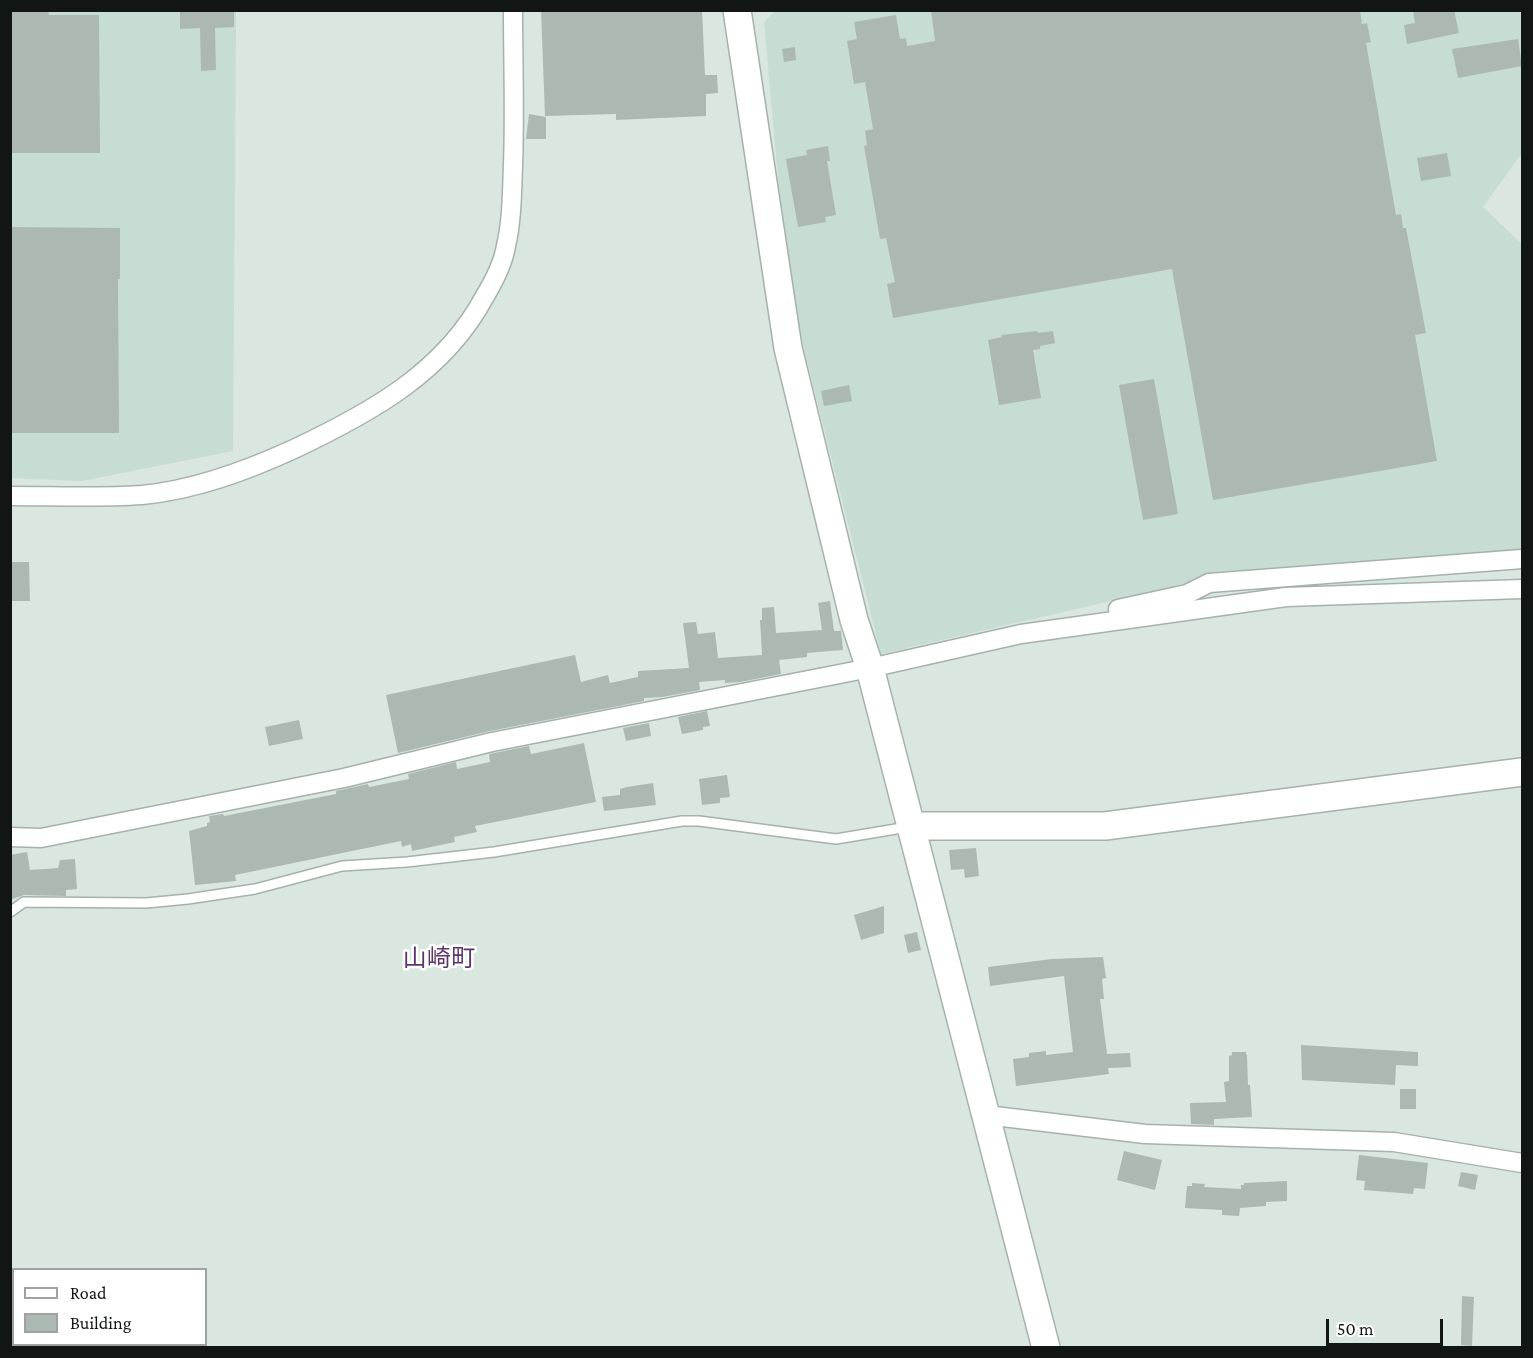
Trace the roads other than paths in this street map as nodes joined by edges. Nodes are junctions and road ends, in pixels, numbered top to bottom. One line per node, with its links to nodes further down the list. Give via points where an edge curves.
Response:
1 (513, 10): 3 (street, via 512,214 506,248 490,289 456,342 418,377 350,423 267,461 209,482 143,495)
2 (737, 10): 7 (street, via 788,348 854,620)
3 (10, 496)
4 (1522, 559): 6 (street, via 1209,584 1187,594 1077,618)
5 (1522, 589): 6 (street, via 1286,597)
6 (1043, 630): 7 (street)
7 (870, 668): 9 (street); 10 (street, via 492,742 344,778 41,838)
8 (1522, 772): 9 (street, via 1105,826)
9 (910, 826): 11 (lane, via 836,839 682,821 494,852 342,866 255,889 188,899 146,903 24,902); 12 (street)
10 (10, 837)
11 (10, 912)
12 (986, 1115): 13 (street, via 1145,1134 1394,1142); 14 (street)
13 (1522, 1163)
14 (1046, 1347)

